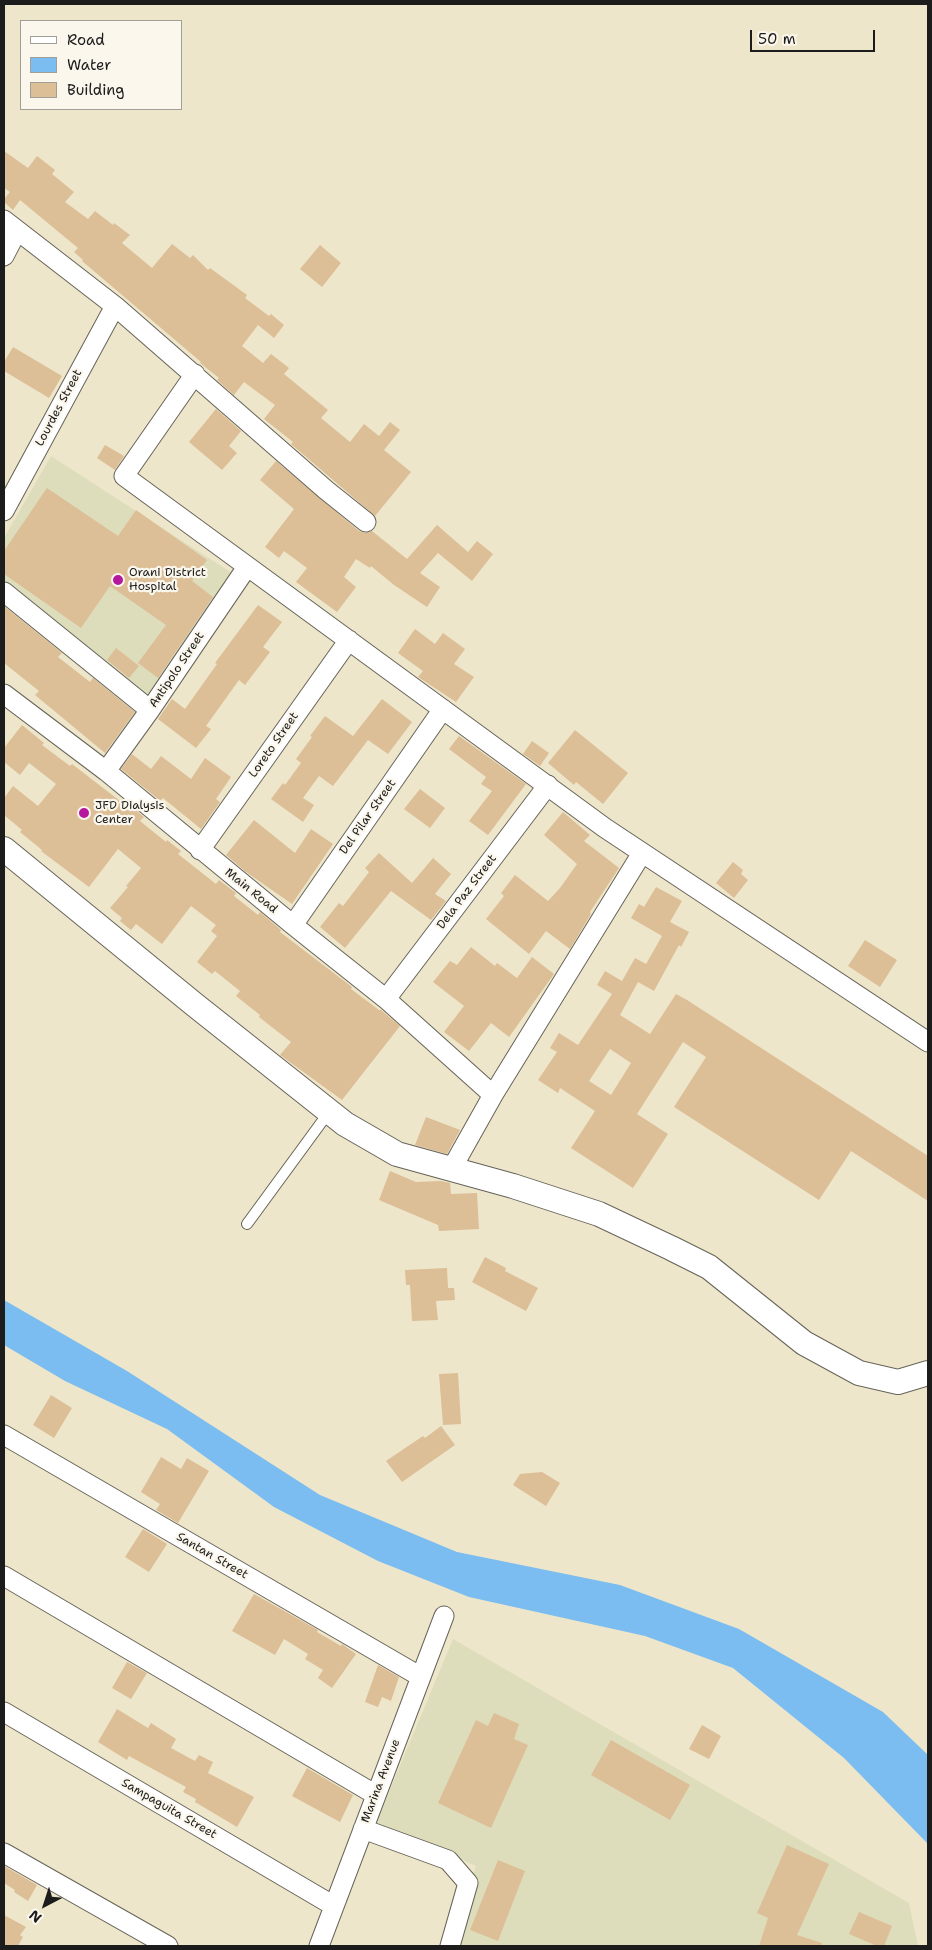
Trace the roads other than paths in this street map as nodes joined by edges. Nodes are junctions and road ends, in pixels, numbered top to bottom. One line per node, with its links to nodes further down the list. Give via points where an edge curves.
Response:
1 (11, 225): 2 (street); 3 (street)
2 (4, 256)
3 (115, 306): 4 (street); 5 (street, Lourdes Street)
4 (194, 374): 6 (street); 7 (street, via 124,476)
5 (4, 511)
6 (366, 522)
7 (247, 567): 9 (street); 12 (street, Antipolo Street)
8 (4, 592): 12 (street)
9 (349, 640): 11 (street); 16 (street, Loreto Street)
10 (4, 694): 13 (street, Main Road)
11 (443, 709): 14 (street); 18 (street, Del Pilar Street)
12 (150, 710): 13 (street, Antipolo Street)
13 (106, 772): 16 (street, Main Road)
14 (548, 784): 17 (street); 19 (street, Dela Paz Street)
15 (4, 849): 22 (street)
16 (200, 850): 18 (street, Main Road)
17 (642, 853): 20 (street); 21 (street)
18 (293, 926): 19 (street, Main Road)
19 (386, 999): 21 (street, Main Road)
20 (928, 1042)
21 (493, 1096): 23 (street)
22 (329, 1111): 23 (street, via 397,1154); 24 (lane)
23 (452, 1168): 25 (street, via 599,1214 709,1267 804,1343 859,1373 898,1382)
24 (247, 1224)
25 (928, 1373)
26 (4, 1434): 29 (street, Santan Street)
27 (4, 1576): 31 (street)
28 (444, 1616): 29 (street, Marina Avenue)
29 (421, 1677): 31 (street, Marina Avenue)
30 (4, 1712): 34 (street, Sampaguita Street)
31 (376, 1795): 32 (street, Marina Avenue)
32 (363, 1829): 34 (street, Marina Avenue); 37 (street, via 448,1860 468,1883)
33 (4, 1853): 35 (street)
34 (334, 1906): 36 (street, Marina Avenue)
35 (168, 1946)
36 (319, 1946)
37 (450, 1946)

